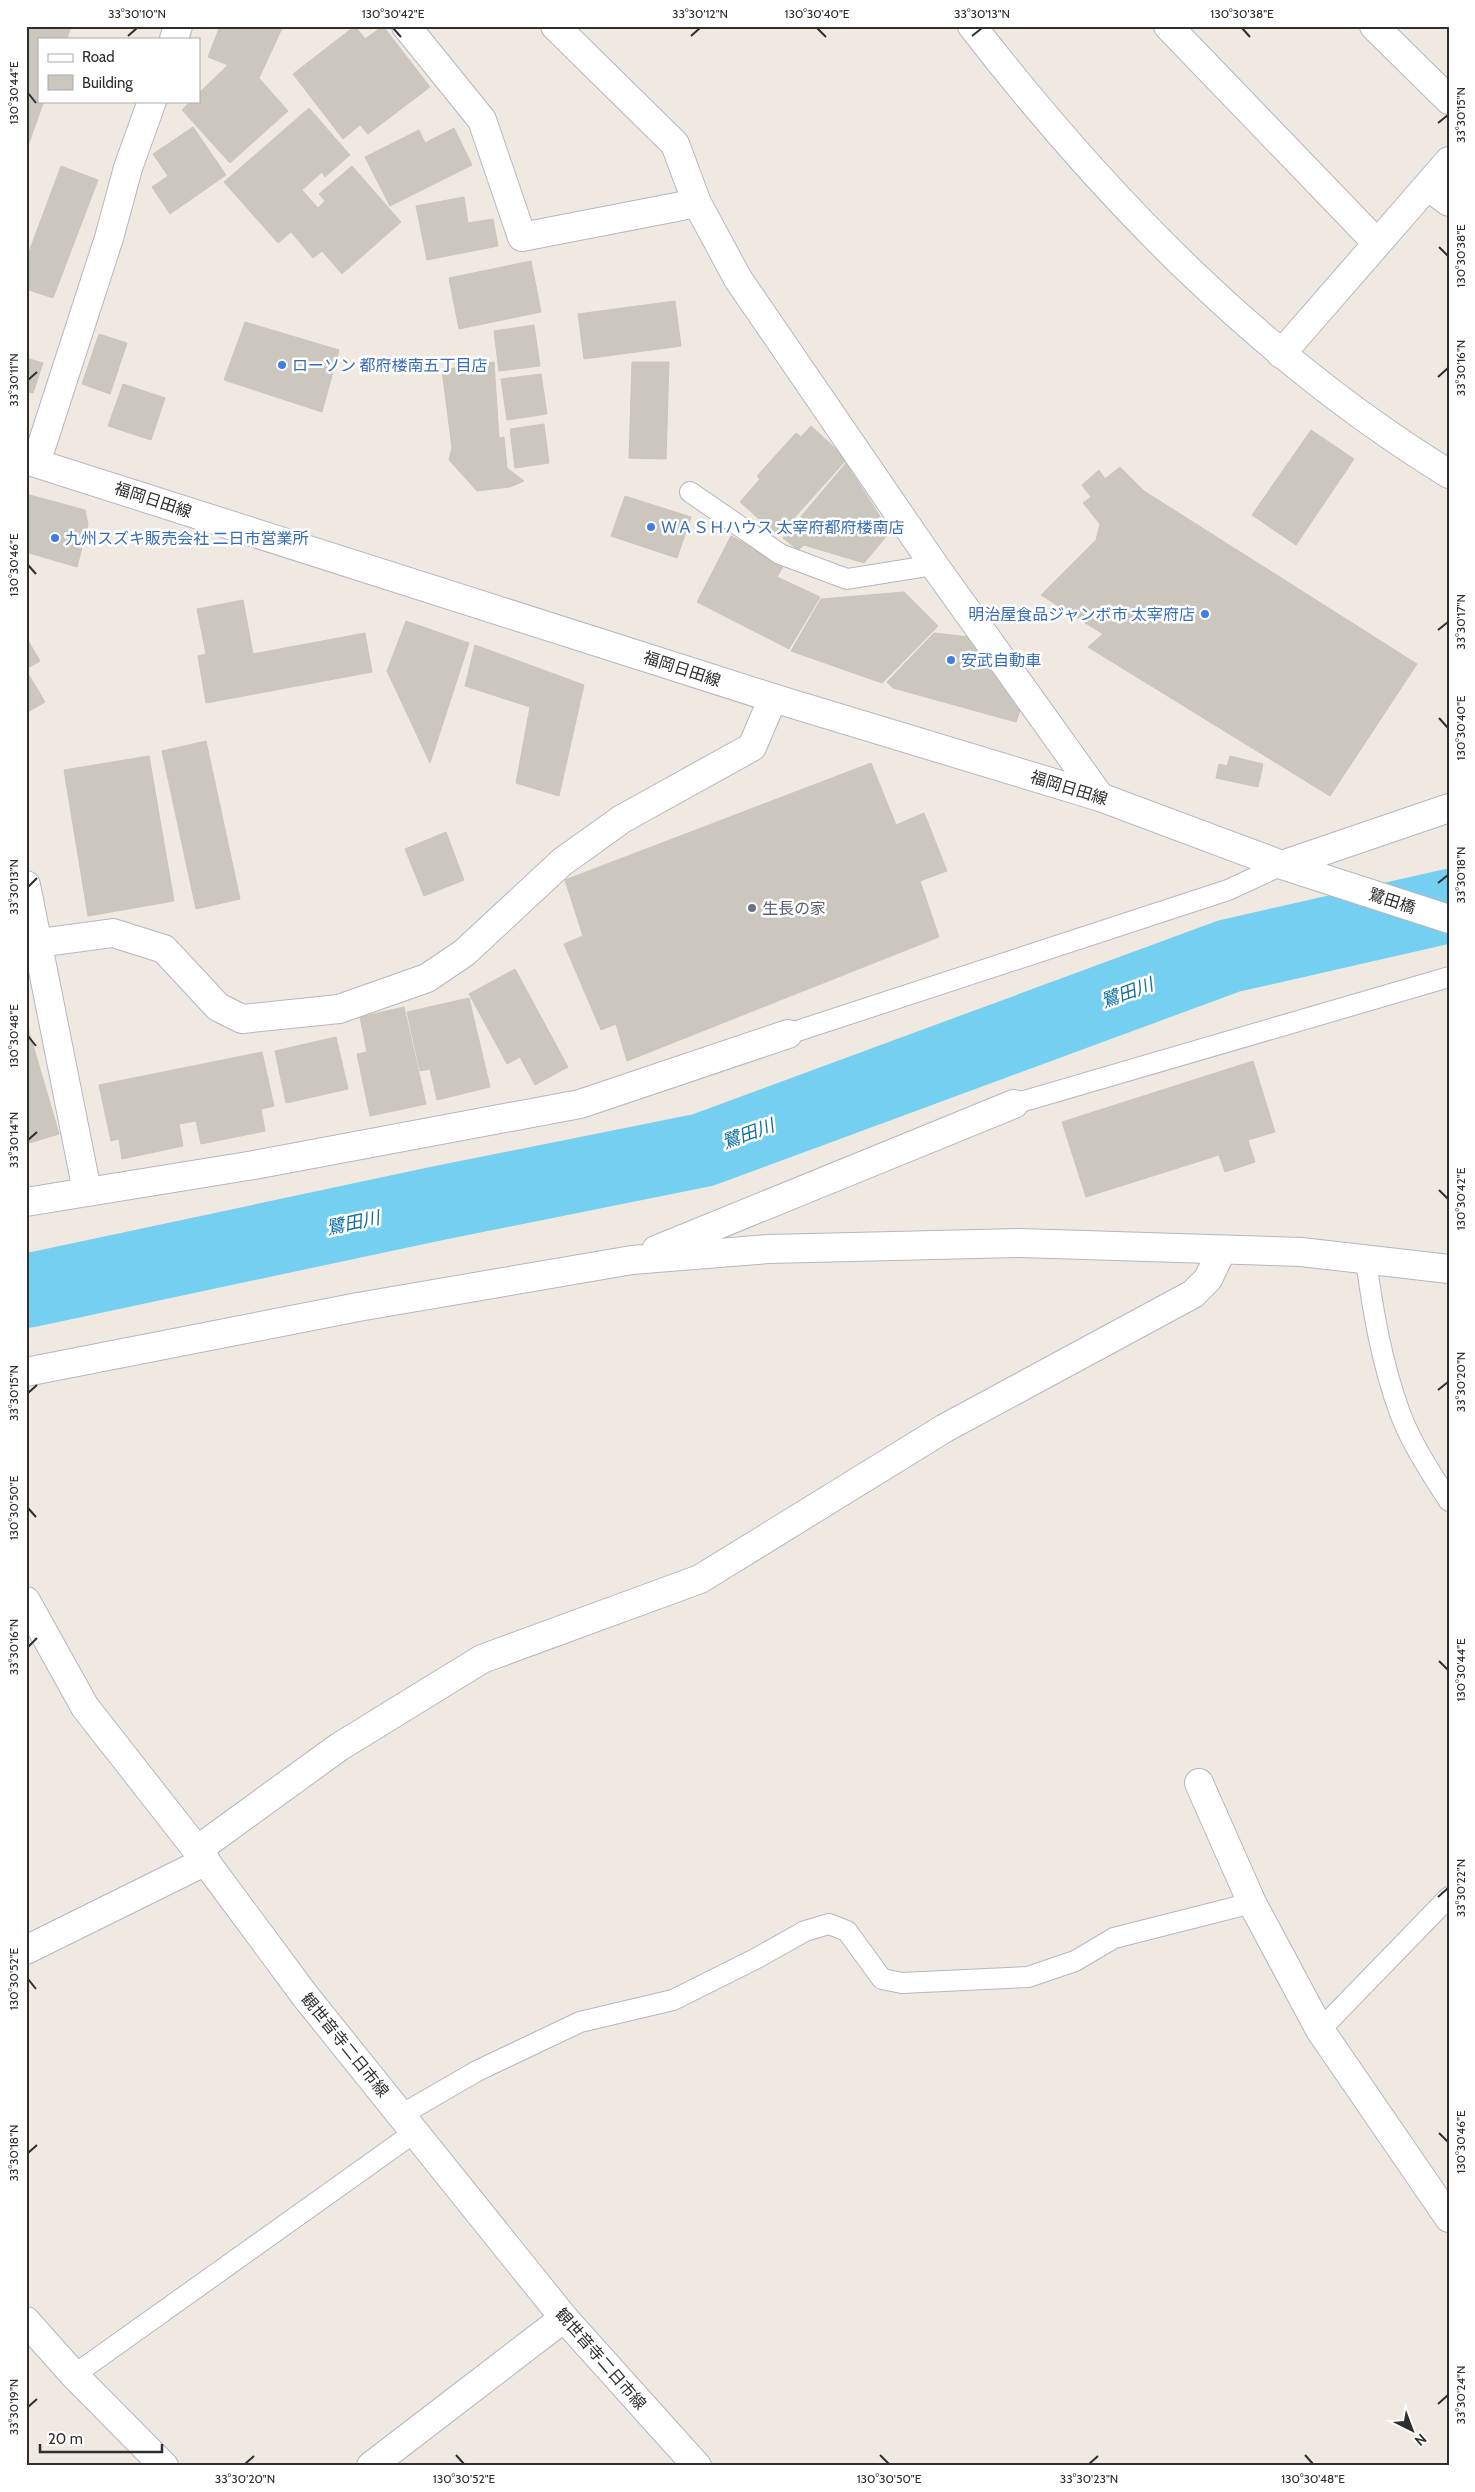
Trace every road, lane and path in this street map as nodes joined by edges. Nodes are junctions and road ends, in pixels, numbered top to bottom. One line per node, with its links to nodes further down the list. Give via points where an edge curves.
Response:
1 (178, 26): 7 (street)
2 (406, 26): 12 (street, via 482,120 522,237)
3 (554, 26): 12 (street, via 675,144)
4 (972, 26): 14 (street, via 1012,78 1117,198 1206,287)
5 (1168, 26): 13 (street)
6 (1374, 26): 8 (street)
7 (174, 38)
8 (1449, 100)
9 (152, 102): 15 (street, via 128,168 109,238)
10 (1449, 161): 11 (street)
11 (1438, 194): 13 (street)
12 (697, 203): 18 (street, via 738,279)
13 (1377, 243): 14 (street)
14 (1281, 354): 16 (street, via 1410,450)
15 (31, 462): 19 (street, 福岡日田線)
16 (1449, 474)
17 (690, 492): 18 (lane, via 780,554 848,579)
18 (934, 565): 20 (street)
19 (773, 698): 20 (street, 福岡日田線); 26 (street, via 752,747 622,819 562,862 464,953 427,978 339,1009 242,1019 218,1007 164,949 113,933)
20 (1100, 797): 22 (street, 福岡日田線)
21 (1449, 808): 22 (street)
22 (1282, 865): 23 (street, 福岡日田線); 28 (lane, via 1228,890)
23 (1335, 882): 25 (street, 鷺田橋)
24 (26, 885): 26 (street)
25 (1449, 919)
26 (39, 943): 30 (street)
27 (1449, 977): 29 (lane)
28 (788, 1034): 30 (street, via 580,1104 254,1165)
29 (1014, 1104): 33 (street)
30 (88, 1191): 31 (street)
31 (26, 1202)
32 (1222, 1250): 33 (street, via 1021,1243 769,1249); 34 (street, via 1301,1252); 40 (street, via 1208,1280 1193,1294 945,1428 700,1579 482,1659 339,1748)
33 (632, 1260): 36 (street, via 358,1307)
34 (1366, 1260): 35 (street); 37 (lane, via 1375,1326 1400,1414)
35 (1449, 1269)
36 (26, 1372)
37 (1449, 1501)
38 (26, 1601): 40 (street, 観世音寺二日市線, via 85,1707)
39 (1199, 1783): 42 (street)
40 (201, 1855): 43 (street); 45 (street, 観世音寺二日市線, via 306,1996)
41 (1449, 1897): 44 (lane)
42 (1252, 1902): 44 (street); 45 (lane, via 1114,1938 1075,1961 1028,1977 902,1983 882,1980 847,1931 829,1924 805,1931 673,2000 580,2022 477,2071)
43 (26, 1950)
44 (1320, 2030): 46 (street)
45 (408, 2124): 47 (street, 観世音寺二日市線); 49 (lane)
46 (1449, 2218)
47 (564, 2318): 51 (street); 52 (street, 観世音寺二日市線)
48 (26, 2321): 49 (street)
49 (74, 2375): 50 (street)
50 (164, 2466)
51 (371, 2466)
52 (697, 2466)

